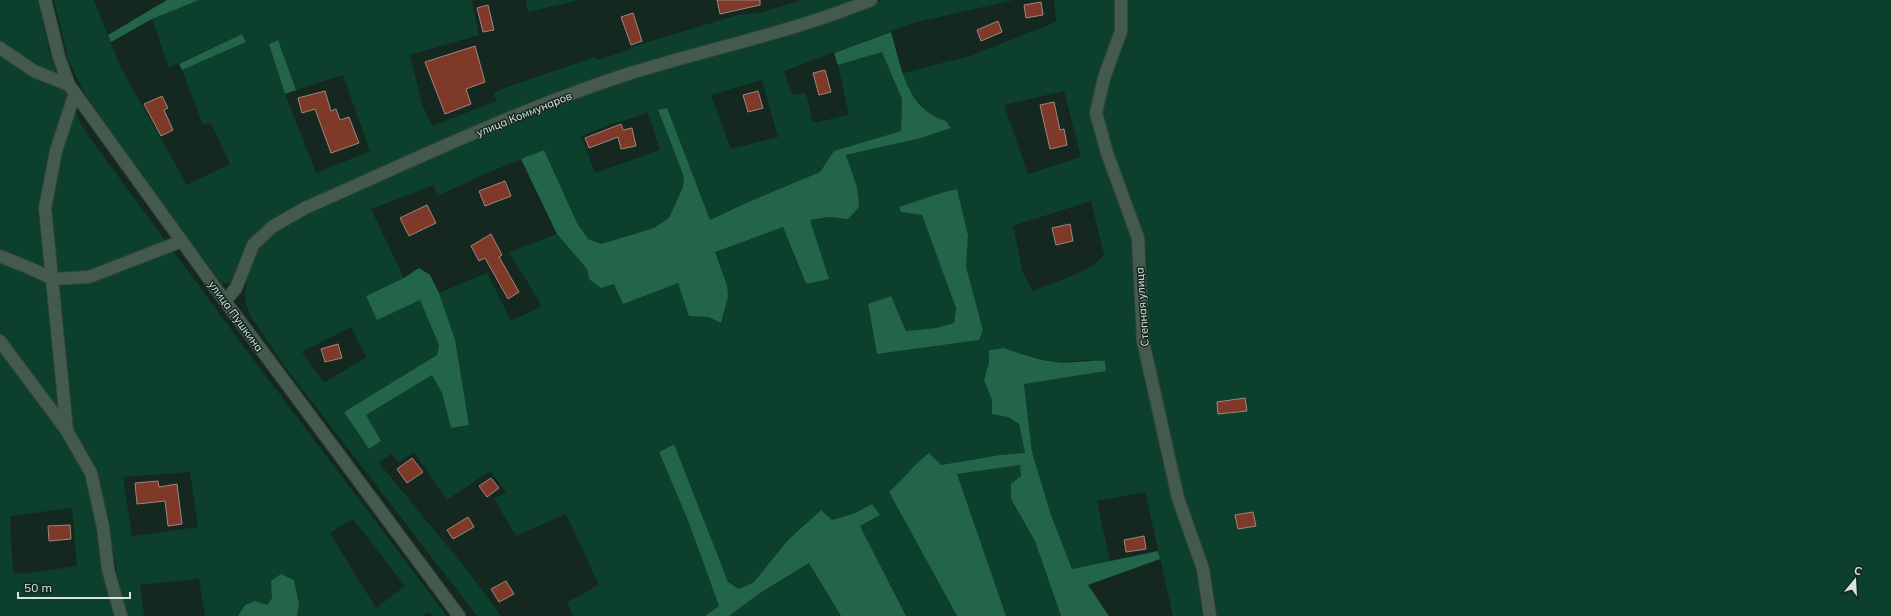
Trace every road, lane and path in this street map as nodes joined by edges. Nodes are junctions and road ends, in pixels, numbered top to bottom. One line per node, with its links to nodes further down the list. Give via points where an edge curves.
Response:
1 (46, 0): 5 (street, улица Пушкина, via 58,57)
2 (871, 0): 9 (street, улица Коммунаров, via 786,30 595,86 531,110 305,208 272,227 253,245 236,288)
3 (1121, 0): 14 (street, Степная улица, via 1121,31 1104,78 1096,113 1107,153 1138,238 1143,341 1178,498 1203,569)
4 (0, 48): 5 (street, via 34,70)
5 (72, 89): 6 (street, улица Пушкина); 8 (street, via 45,208)
6 (182, 241): 8 (street, via 88,277); 9 (street, улица Пушкина)
7 (0, 256): 8 (street)
8 (52, 280): 11 (street)
9 (225, 301): 13 (street, улица Пушкина)
10 (0, 341): 11 (street)
11 (67, 431): 12 (street, via 91,473 103,527 108,569)
12 (121, 616)
13 (459, 616)
14 (1210, 616)

